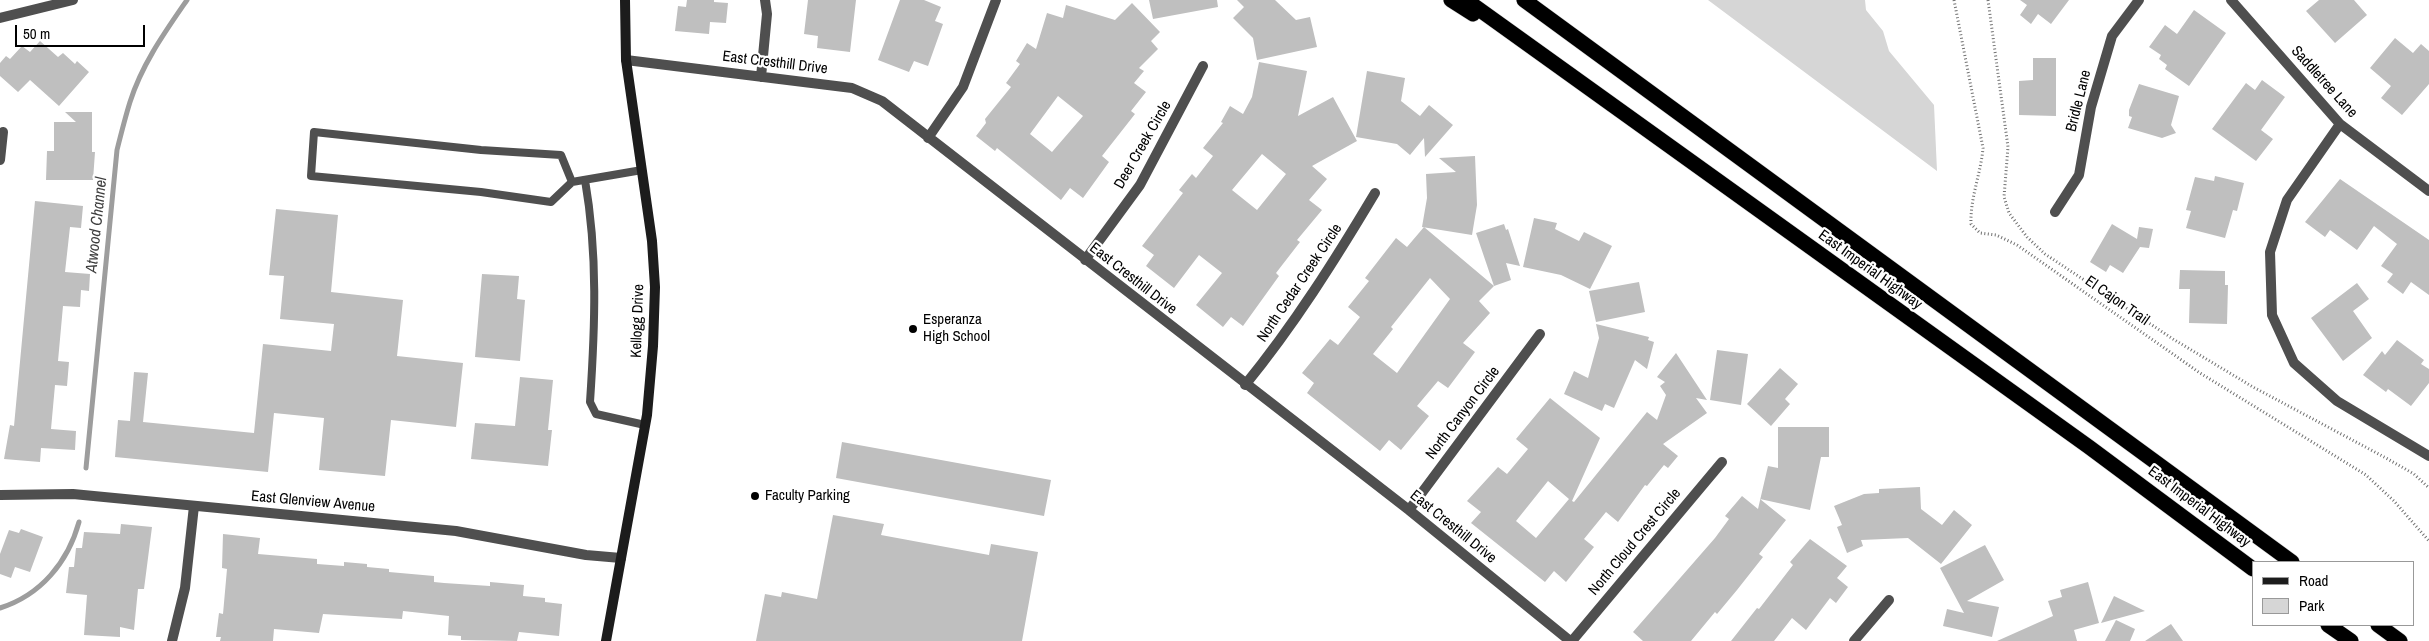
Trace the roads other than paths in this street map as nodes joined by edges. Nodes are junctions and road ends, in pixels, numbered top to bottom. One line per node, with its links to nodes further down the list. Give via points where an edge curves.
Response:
1 (73, 0): 11 (street)
2 (625, 0): 13 (main road, Kellogg Drive)
3 (765, 0): 16 (street, via 767,14)
4 (996, 0): 19 (street, via 963,87)
5 (1451, 0): 15 (highway)
6 (1466, 0): 15 (highway, East Imperial Highway)
7 (1524, 0): 12 (highway, East Imperial Highway)
8 (1534, 0): 12 (highway)
9 (2139, 0): 26 (street, Bridle Lane, via 2112,36 2091,107 2079,175)
10 (2231, 0): 17 (street, Saddletree Lane)
11 (0, 18)
12 (1577, 39): 37 (highway, East Imperial Highway)
13 (626, 60): 16 (street, East Cresthill Drive); 21 (main road, Kellogg Drive)
14 (1203, 66): 27 (street, Deer Creek Circle, via 1140,185)
15 (1564, 72): 38 (highway, East Imperial Highway, via 2081,441)
16 (761, 77): 19 (street, East Cresthill Drive, via 852,88 882,101)
17 (2340, 124): 24 (street, Saddletree Lane); 31 (street, via 2287,200 2270,252 2272,316 2294,363 2337,401)
18 (3, 132): 20 (street)
19 (928, 138): 27 (street, East Cresthill Drive)
20 (0, 160)
21 (642, 170): 22 (lane); 30 (main road, Kellogg Drive, via 655,287 654,346)
22 (585, 180): 23 (lane); 30 (lane, via 596,268 590,402 596,414)
23 (572, 182): 23 (lane, via 560,155 314,132 311,176 551,202)
24 (2429, 191)
25 (1374, 194): 29 (street, North Cedar Creek Circle, via 1338,256 1276,347)
26 (2055, 212)
27 (1085, 260): 29 (street, East Cresthill Drive)
28 (1540, 334): 35 (street, North Canyon Circle)
29 (1245, 385): 35 (street, East Cresthill Drive)
30 (645, 425): 36 (main road, Kellogg Drive)
31 (2429, 456)
32 (1722, 462): 44 (street, North Cloud Crest Circle)
33 (0, 495): 34 (street, East Glenview Avenue, via 73,494)
34 (194, 506): 36 (street, East Glenview Avenue, via 456,531 586,555); 42 (street, via 185,588)
35 (1409, 510): 44 (street, East Cresthill Drive)
36 (621, 558): 43 (main road, Kellogg Drive)
37 (2291, 561)
38 (2252, 568)
39 (1888, 600): 45 (street)
40 (2329, 626): 46 (highway)
41 (2379, 626): 47 (highway)
42 (172, 641)
43 (606, 641)
44 (1571, 641)
45 (1854, 641)
46 (2351, 641)
47 (2400, 641)

